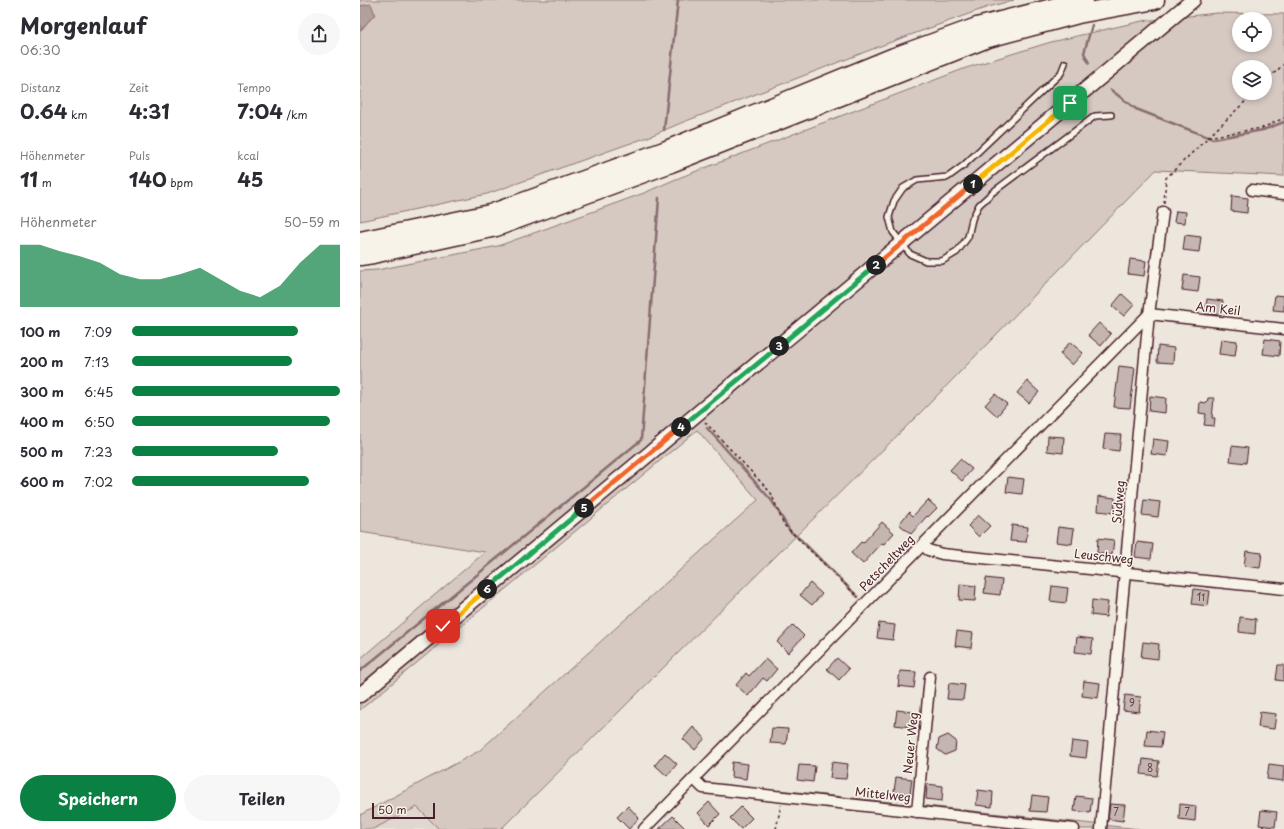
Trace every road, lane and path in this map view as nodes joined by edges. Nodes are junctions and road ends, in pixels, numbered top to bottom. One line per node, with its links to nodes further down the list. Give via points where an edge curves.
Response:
1 (1084, 0): 14 (highway, via 977,27 894,57 664,151 490,214)
2 (1155, 0): 16 (highway, via 1078,14 988,38 671,163 496,227)
3 (1194, 0): 15 (street)
4 (1065, 63): 15 (lane, via 1061,73 963,166 948,177 918,180 903,188 889,216 893,232)
5 (1284, 64): 6 (path)
6 (1272, 75)
7 (1247, 100): 10 (path)
8 (1111, 115): 15 (lane, via 1095,116 993,192 979,205 968,237 957,252 942,260 926,261 910,254)
9 (1284, 118): 10 (path, via 1262,128)
10 (1208, 137): 13 (path, via 1166,178)
11 (1252, 190): 12 (street)
12 (1284, 194)
13 (1163, 212): 17 (street, Südweg)
14 (360, 241)
15 (902, 244): 19 (street)
16 (360, 256)
17 (1149, 314): 18 (street, Am Keil); 20 (street, Petscheltweg); 21 (street, Südweg)
18 (1284, 329)
19 (697, 414): 23 (path, via 771,493 784,525); 25 (street)
20 (923, 545): 21 (street, Leuschweg, via 928,550 942,554); 23 (street, Petscheltweg)
21 (1126, 572): 22 (street, Leuschweg); 32 (street, Südweg)
22 (1284, 589)
23 (866, 604): 26 (street, Petscheltweg)
24 (930, 677): 28 (street, Neuer Weg)
25 (360, 695)
26 (694, 779): 27 (street, Mittelweg, via 703,788); 29 (street, Petscheltweg)
27 (782, 797): 28 (street, Mittelweg); 30 (path)
28 (917, 812): 31 (street, Mittelweg)
29 (644, 829)
30 (776, 829)
31 (1074, 829)
32 (1101, 829)

